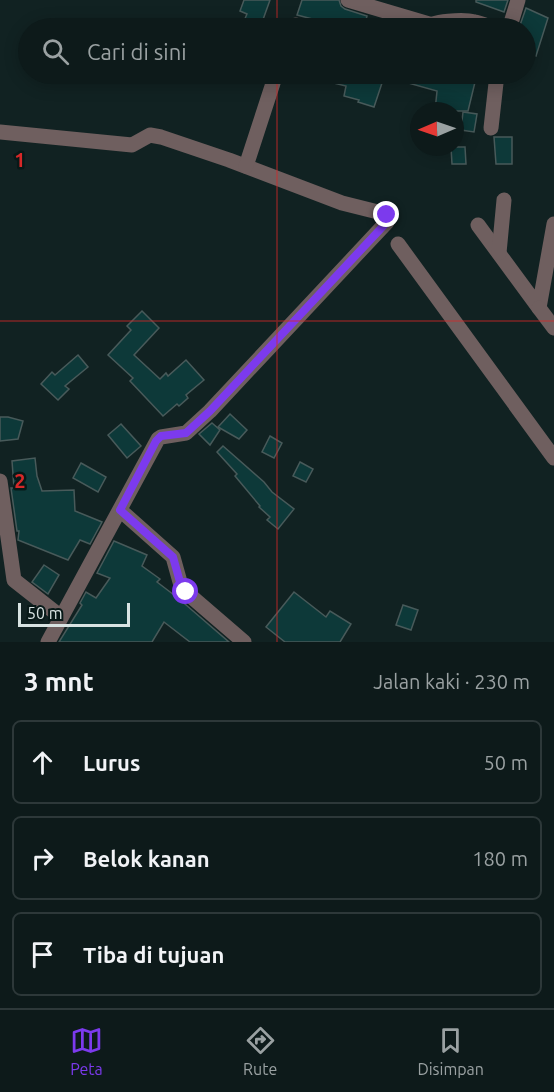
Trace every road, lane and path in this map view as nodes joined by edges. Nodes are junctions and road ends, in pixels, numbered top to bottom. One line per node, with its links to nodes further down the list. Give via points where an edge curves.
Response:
1 (348, 0): 3 (street)
2 (518, 0): 4 (street)
3 (403, 18)
4 (513, 18)
5 (273, 84): 9 (street)
6 (496, 84): 7 (street)
7 (491, 128)
8 (0, 132): 9 (street, via 132,145 150,135)
9 (246, 166): 19 (street, via 342,203 382,213 388,220 210,411 186,433 158,439)
10 (504, 200): 14 (street)
11 (554, 224): 15 (street)
12 (478, 225): 14 (street)
13 (398, 244): 17 (street)
14 (499, 254): 15 (street)
15 (539, 308): 16 (street)
16 (554, 328)
17 (554, 458)
18 (0, 481): 20 (street, via 14,580)
19 (120, 510): 20 (street); 22 (street, via 173,557 186,592)
20 (61, 617): 21 (street)
21 (48, 642)
22 (244, 642)

